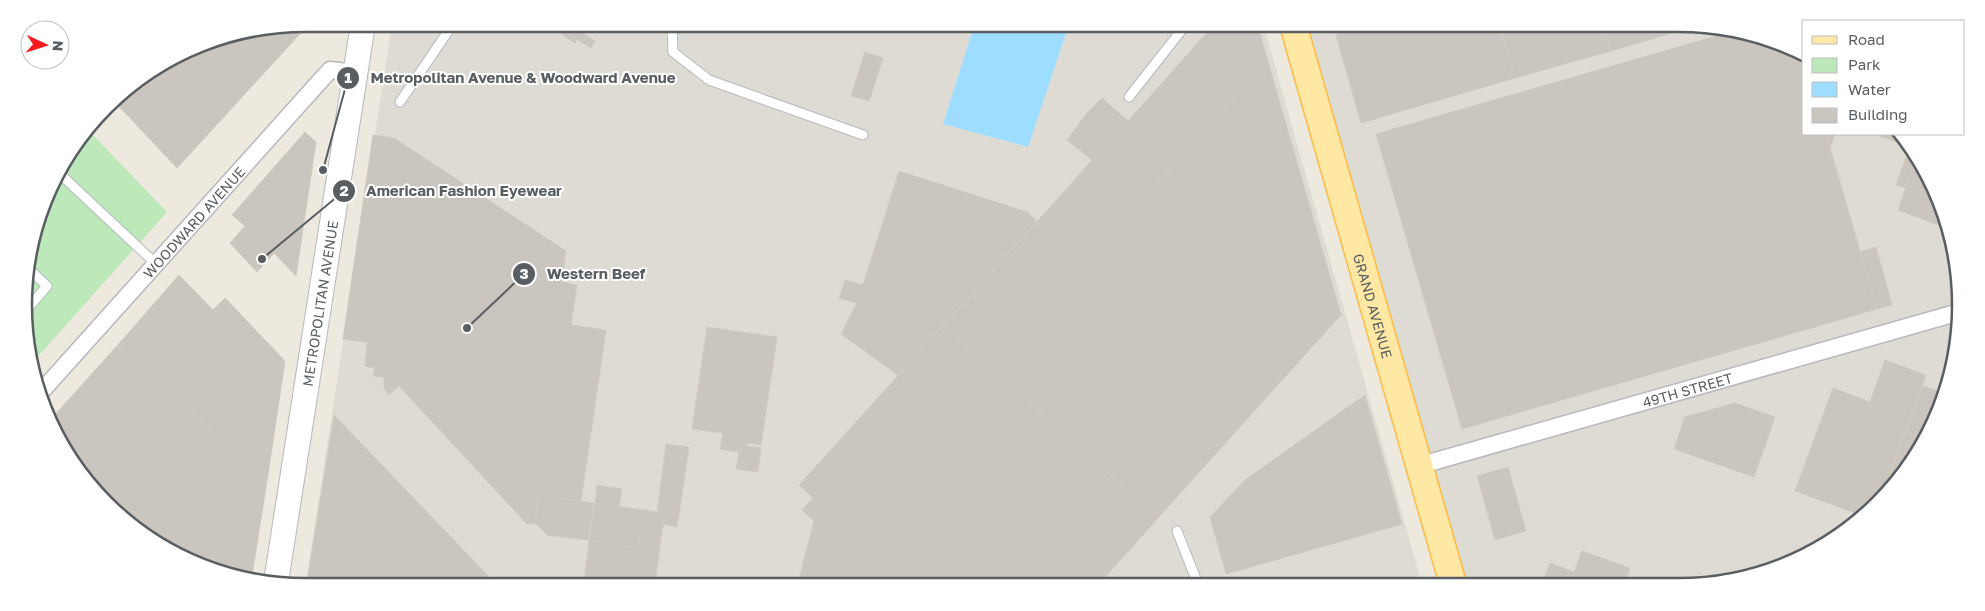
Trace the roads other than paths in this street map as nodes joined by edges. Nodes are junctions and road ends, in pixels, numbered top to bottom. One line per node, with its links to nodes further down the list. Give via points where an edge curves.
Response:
1 (362, 32): 6 (main road, METROPOLITAN AVENUE)
2 (448, 32): 8 (lane)
3 (672, 32): 9 (lane, via 673,52 709,80)
4 (1180, 32): 7 (lane)
5 (1295, 32): 16 (main road, GRAND AVENUE)
6 (355, 73): 11 (street, WOODWARD AVENUE, via 330,70); 18 (main road, METROPOLITAN AVENUE)
7 (1129, 97)
8 (400, 102)
9 (863, 135)
10 (64, 178): 11 (lane)
11 (156, 264): 15 (street, WOODWARD AVENUE)
12 (35, 274): 13 (lane, via 48,286)
13 (32, 304)
14 (1952, 314): 16 (street, 49TH STREET)
15 (45, 387)
16 (1418, 466): 20 (main road, GRAND AVENUE)
17 (1177, 530): 19 (lane)
18 (277, 577)
19 (1196, 578)
20 (1451, 578)

